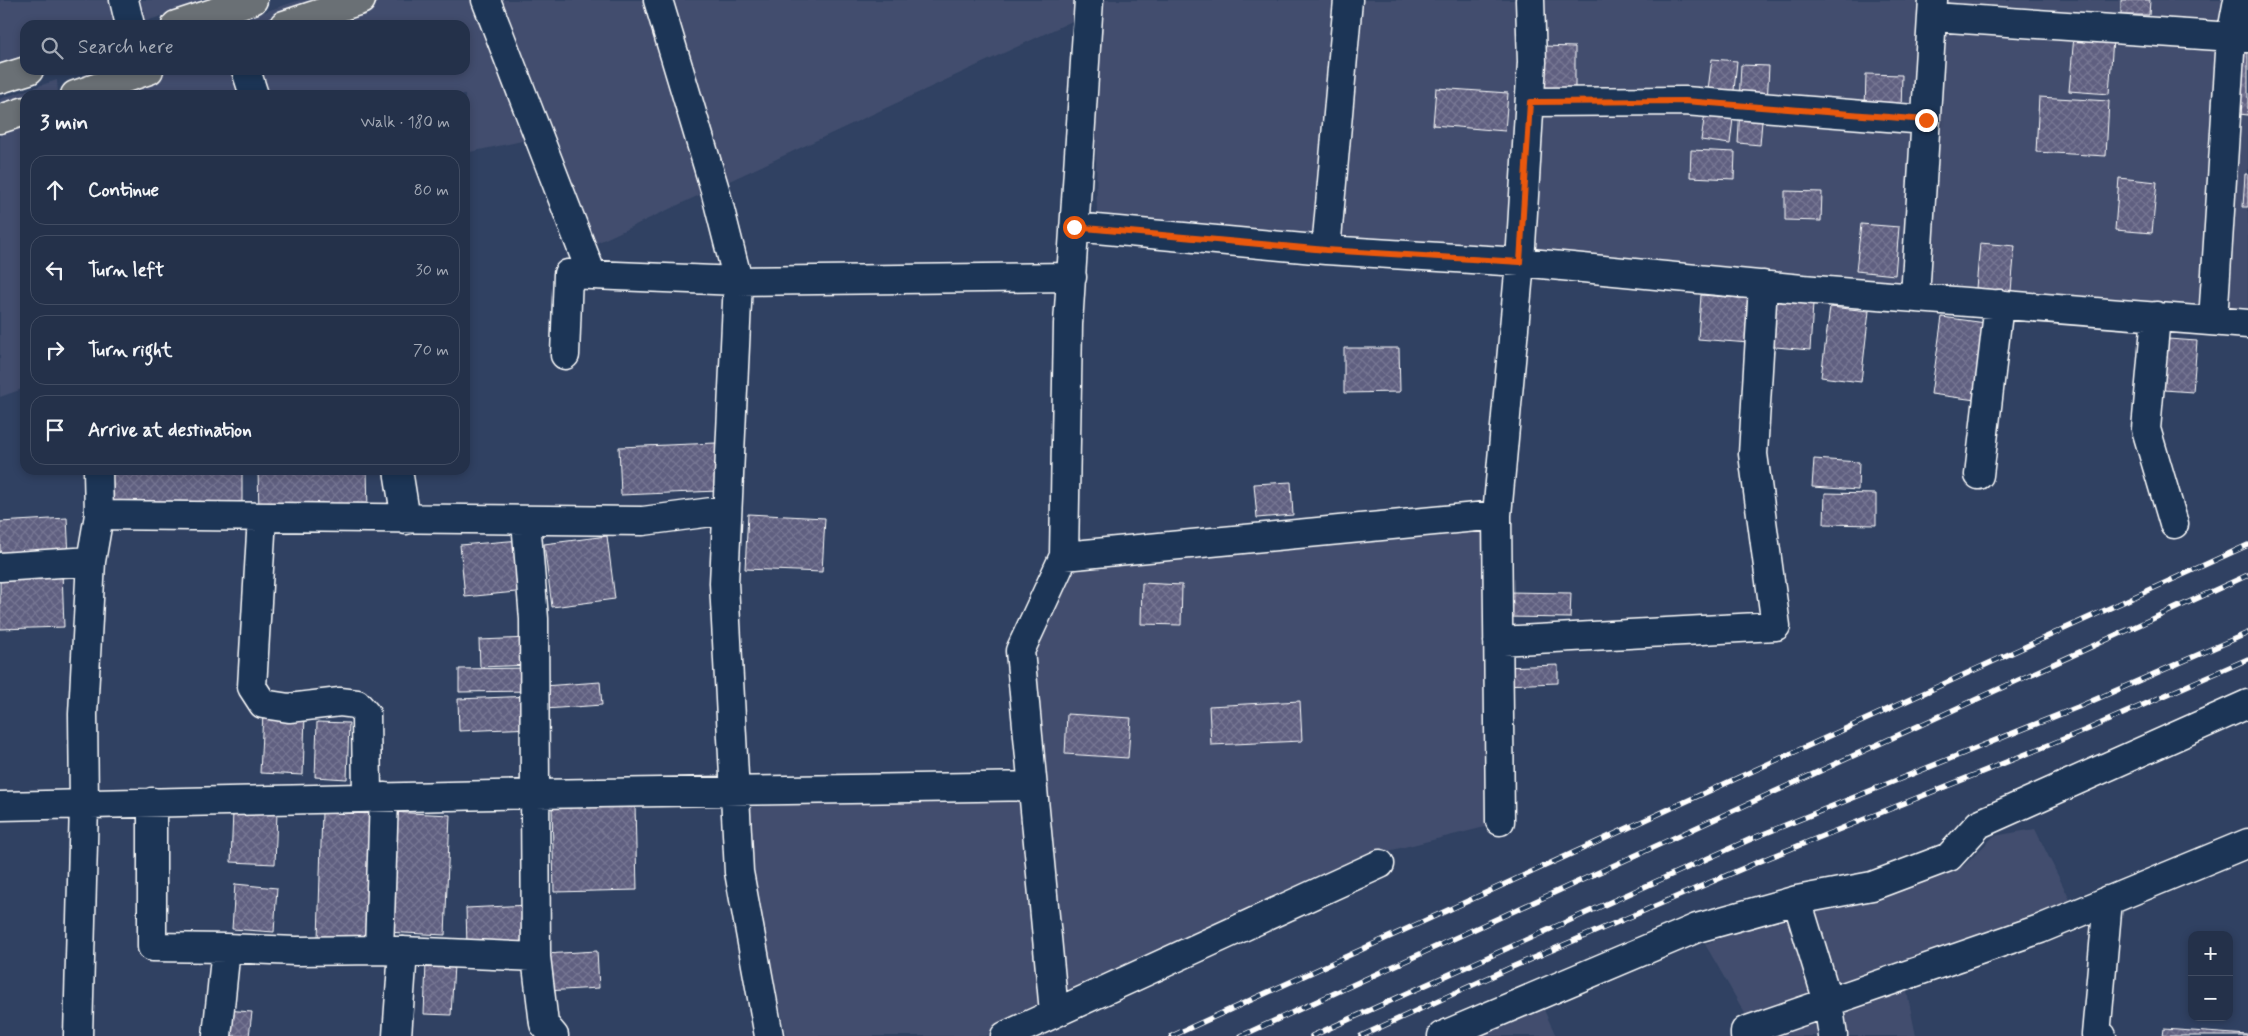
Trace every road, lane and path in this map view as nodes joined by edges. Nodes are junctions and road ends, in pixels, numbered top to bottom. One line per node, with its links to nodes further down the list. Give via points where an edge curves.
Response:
1 (124, 0): 11 (street)
2 (253, 0): 12 (main road)
3 (360, 0): 13 (main road)
4 (486, 0): 28 (street)
5 (658, 0): 30 (street, via 715,190)
6 (1089, 0): 25 (street)
7 (1348, 0): 26 (street)
8 (1530, 0): 21 (street)
9 (2238, 0): 14 (street)
10 (1933, 8): 14 (street); 24 (street)
11 (129, 20)
12 (191, 20)
13 (299, 20)
14 (2240, 38): 35 (street)
15 (20, 73): 18 (main road)
16 (133, 75): 19 (main road)
17 (248, 75): 20 (street)
18 (0, 79)
19 (90, 90)
20 (252, 90)
21 (1530, 102): 24 (street, via 1685,101); 27 (street)
22 (20, 113): 23 (main road)
23 (0, 119)
24 (1926, 120): 32 (street)
25 (1074, 227): 26 (street); 29 (street)
26 (1326, 250): 27 (street)
27 (1520, 262): 31 (street); 43 (street)
28 (592, 275): 30 (street); 37 (street, via 568,274)
29 (1072, 277): 30 (street); 48 (street, via 1068,324)
30 (738, 281): 41 (street)
31 (1763, 285): 32 (street); 51 (street, via 1753,454 1776,626)
32 (1915, 298): 33 (street)
33 (1998, 304): 34 (street); 40 (street)
34 (2156, 316): 35 (street); 47 (street, via 2146,429)
35 (2213, 321): 36 (street)
36 (2248, 324)
37 (565, 355)
38 (98, 475): 42 (street)
39 (399, 475): 45 (street)
40 (1979, 475)
41 (727, 510): 46 (street, via 643,521); 54 (street, via 724,583)
42 (99, 515): 44 (street); 49 (street)
43 (1497, 515): 48 (street); 51 (street)
44 (262, 517): 45 (street); 56 (street, via 252,687 263,704 289,708 340,702 357,704 366,714)
45 (406, 520): 46 (street)
46 (526, 521): 55 (street, via 534,619)
47 (2174, 524)
48 (1064, 556): 53 (street, via 1020,651)
49 (91, 561): 50 (street); 58 (street, via 83,714)
50 (0, 567)
51 (1498, 641): 60 (street)
52 (2248, 704): 63 (street, via 1979,824 1949,857 1872,886)
53 (1033, 786): 54 (street); 69 (street)
54 (734, 791): 55 (street); 75 (street, via 739,872)
55 (536, 794): 56 (street); 67 (street)
56 (376, 797): 57 (street); 66 (street)
57 (152, 802): 58 (street); 65 (street, via 152,947)
58 (84, 804): 59 (street); 71 (street)
59 (0, 806)
60 (1500, 821)
61 (2248, 843): 64 (street)
62 (1380, 864): 69 (street)
63 (1797, 900): 68 (street); 77 (street, via 1697,928)
64 (2108, 900): 68 (street, via 2040,929); 79 (street, via 2096,1035)
65 (226, 948): 66 (street); 72 (street)
66 (391, 950): 67 (street); 73 (street)
67 (536, 957): 74 (street, via 544,1024)
68 (1828, 1002): 70 (street); 78 (street)
69 (1054, 1012): 76 (street)
70 (1740, 1034)
71 (78, 1036)
72 (217, 1036)
73 (397, 1036)
74 (554, 1036)
75 (769, 1036)
76 (1005, 1036)
77 (1442, 1036)
78 (1832, 1036)
79 (2102, 1036)

